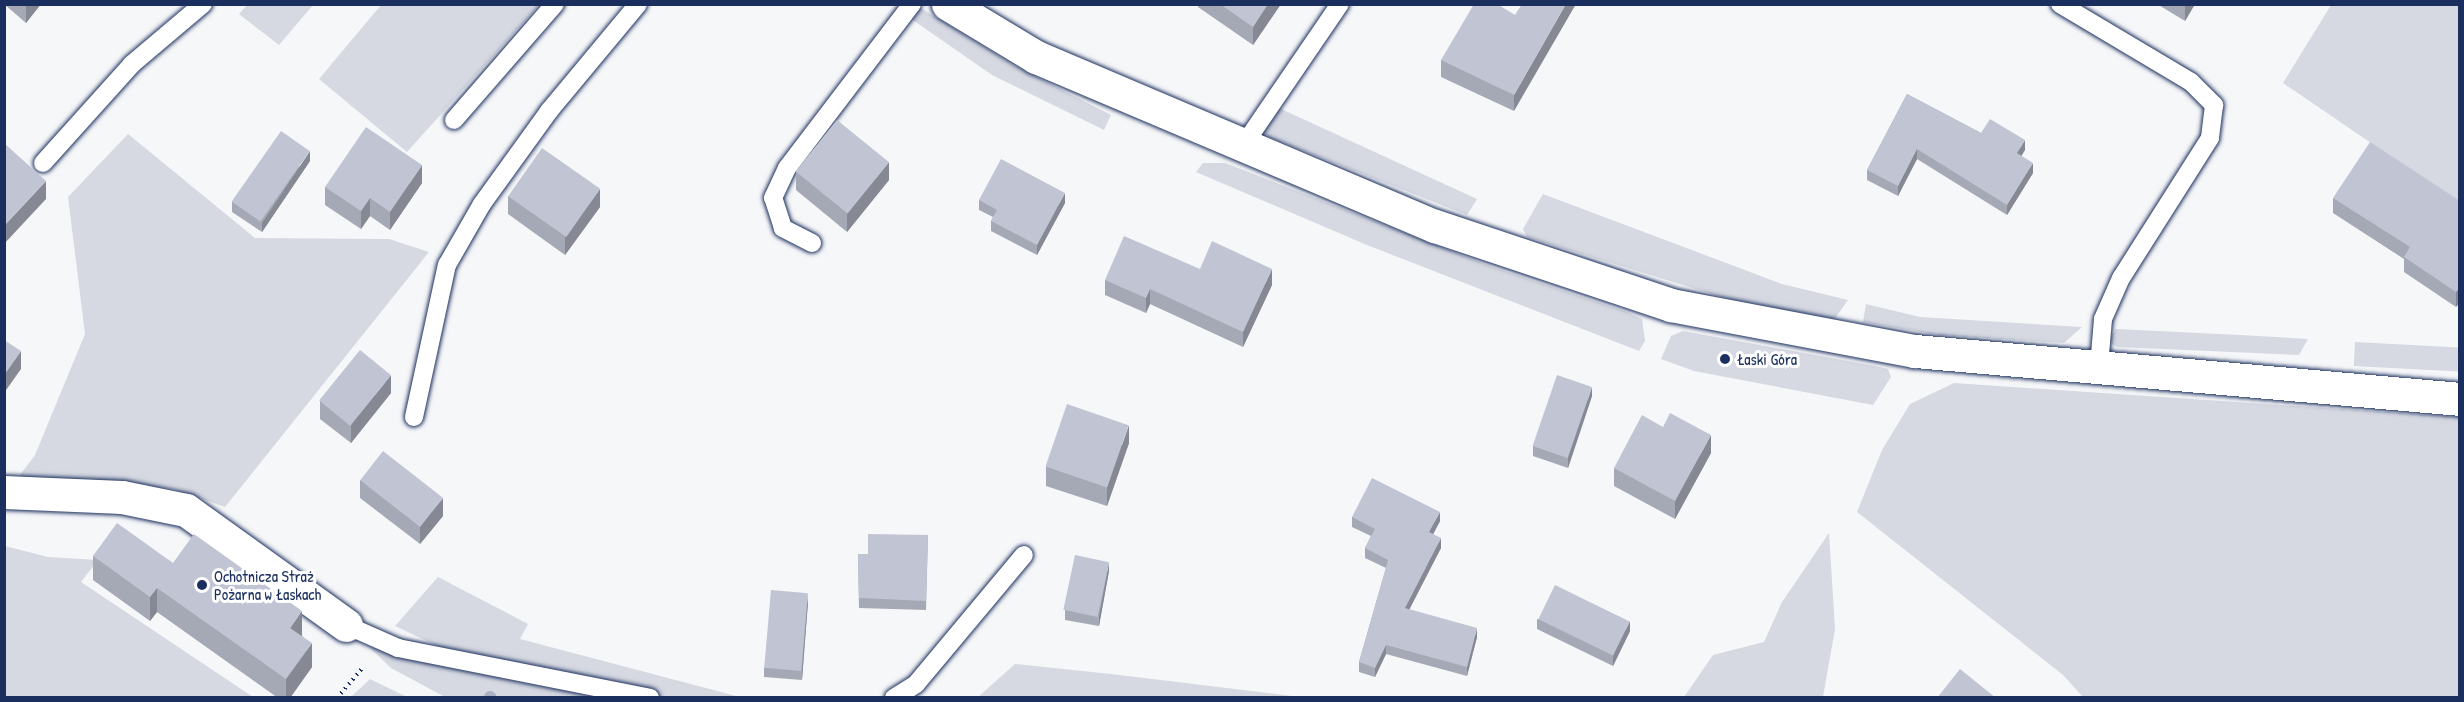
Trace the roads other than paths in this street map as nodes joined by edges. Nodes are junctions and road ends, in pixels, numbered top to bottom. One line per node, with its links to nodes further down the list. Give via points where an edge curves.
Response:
1 (203, 4): 10 (lane, via 132,64)
2 (555, 4): 8 (lane)
3 (638, 4): 14 (lane, via 549,111 482,204 447,265)
4 (912, 4): 11 (lane, via 787,168 773,198 783,228)
5 (948, 4): 9 (street, via 1036,57)
6 (1340, 4): 9 (lane)
7 (2060, 4): 12 (lane, via 2191,82 2214,105 2210,138 2121,278 2103,319)
8 (454, 120)
9 (1243, 146): 12 (street, via 1435,226 1671,305 1915,351)
10 (43, 163)
11 (812, 243)
12 (2098, 367): 13 (street)
13 (2460, 399)
14 (414, 417)
15 (4, 492): 17 (street, via 122,497 186,510)
16 (1024, 555): 19 (lane, via 916,684)
17 (346, 625): 18 (lane, via 398,648)
18 (650, 698)
19 (894, 698)

